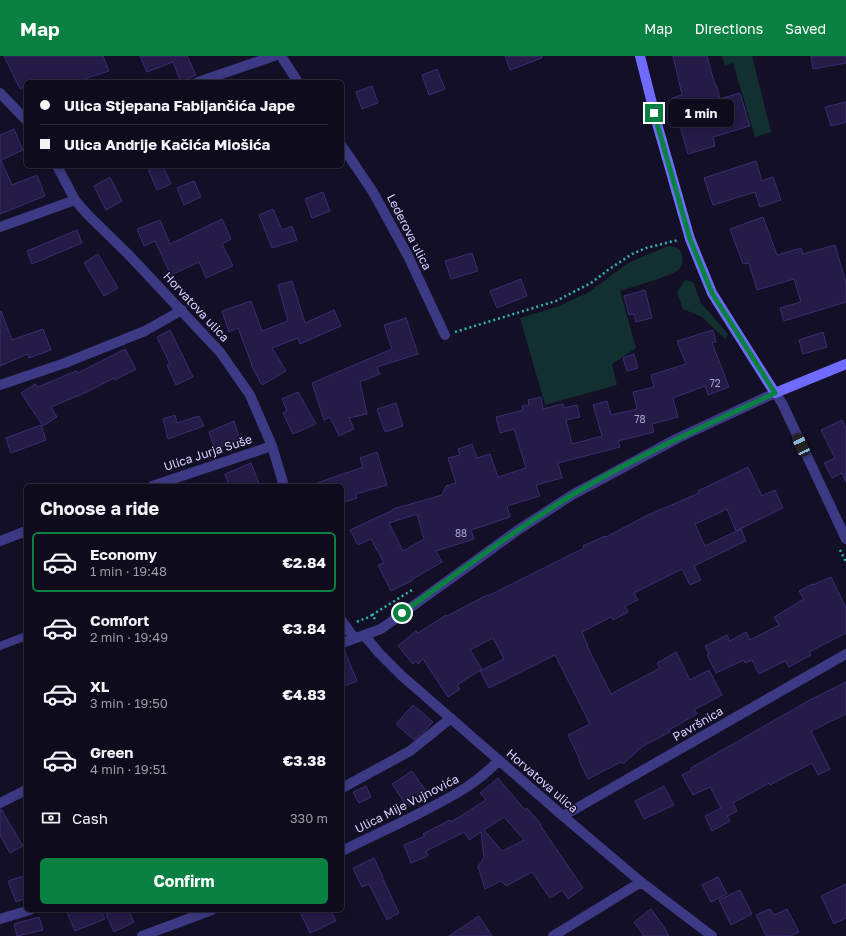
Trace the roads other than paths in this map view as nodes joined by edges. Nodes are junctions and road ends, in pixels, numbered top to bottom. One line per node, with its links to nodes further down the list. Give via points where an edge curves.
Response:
1 (274, 56): 4 (street)
2 (281, 56): 5 (street)
3 (640, 56): 16 (main road, via 690,239 712,293)
4 (204, 80)
5 (297, 80)
6 (1, 96): 7 (street)
7 (24, 118)
8 (344, 149): 13 (street, Lederova ulica, via 373,192 408,256)
9 (57, 168): 10 (street, Horvatova ulica)
10 (75, 200): 11 (street); 12 (street, Horvatova ulica)
11 (0, 227)
12 (182, 310): 15 (street, via 145,331 65,363); 17 (street, Horvatova ulica, via 220,352 250,395)
13 (445, 335)
14 (846, 364): 16 (main road)
15 (0, 385)
16 (775, 393): 21 (street); 24 (street, via 676,439 572,495 518,530 381,628)
17 (272, 446): 18 (street, Ulica Jurja Suše); 19 (street, Horvatova ulica)
18 (158, 484)
19 (283, 484)
20 (24, 532): 22 (street)
21 (846, 539)
22 (0, 540)
23 (344, 624): 26 (street)
24 (364, 635): 26 (street); 30 (street, Horvatova ulica, via 402,676)
25 (24, 637): 28 (lane)
26 (354, 638): 27 (street)
27 (344, 642)
28 (0, 646)
29 (846, 654): 35 (street, Pavršnica)
30 (451, 718): 31 (street, Horvatova ulica); 32 (street, via 410,751)
31 (499, 760): 35 (street, Horvatova ulica); 36 (street, Ulica Mije Vujnovića, via 486,774 458,794)
32 (344, 787)
33 (24, 791): 34 (street)
34 (0, 803)
35 (563, 816): 37 (street, Horvatova ulica)
36 (344, 850)
37 (641, 882): 42 (street); 43 (street, Horvatova ulica)
38 (24, 912): 40 (street)
39 (207, 912): 41 (street)
40 (0, 919)
41 (142, 936)
42 (553, 936)
43 (712, 936)

